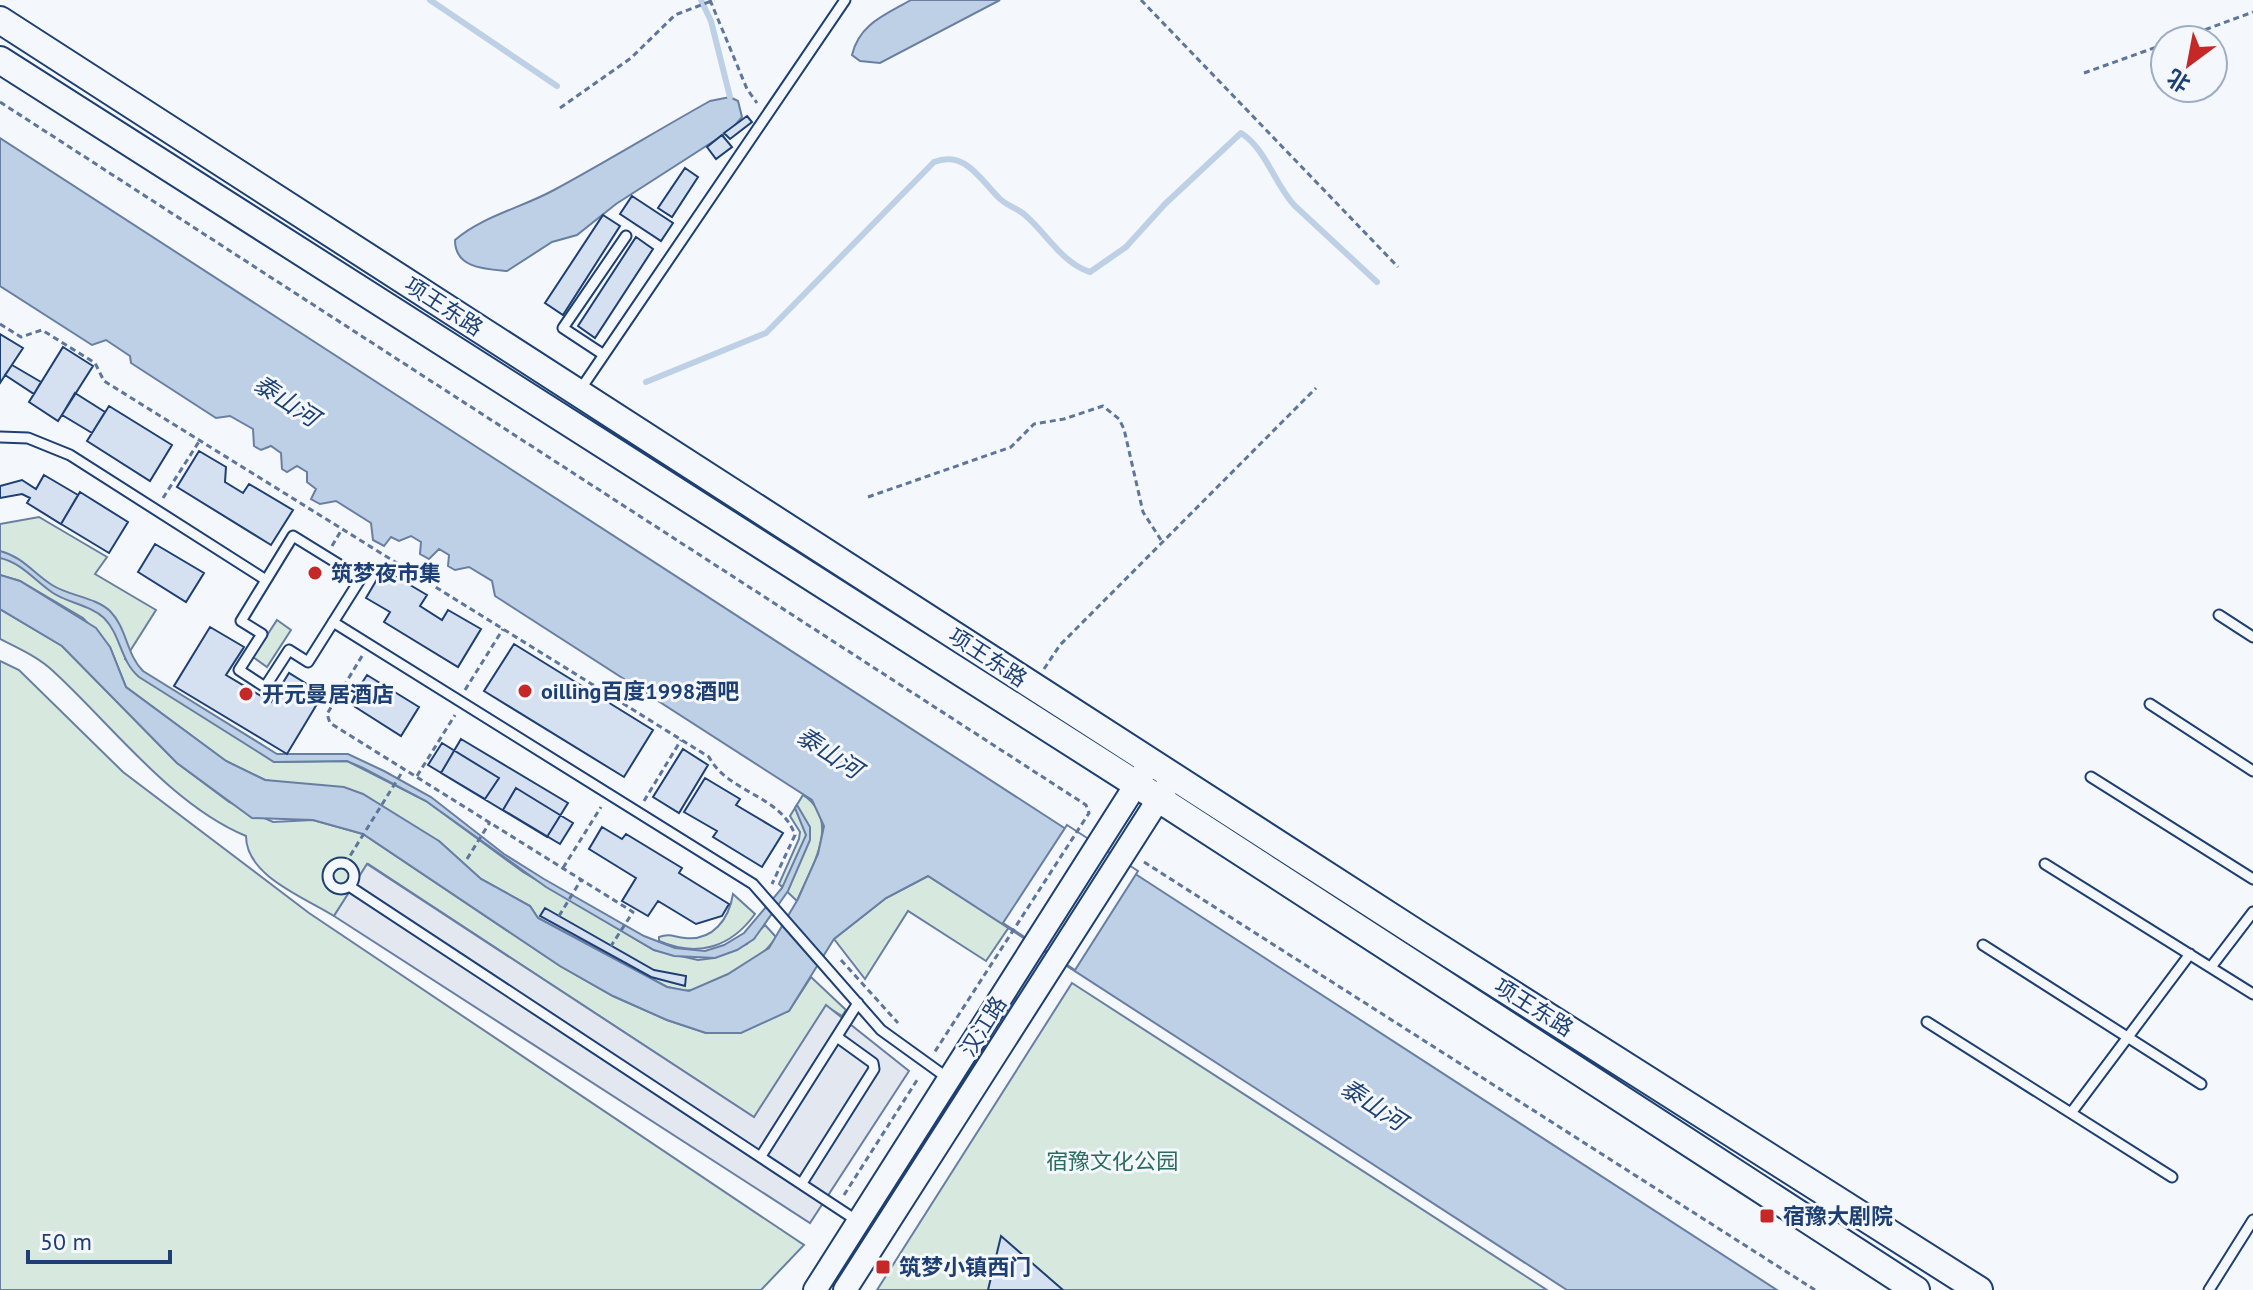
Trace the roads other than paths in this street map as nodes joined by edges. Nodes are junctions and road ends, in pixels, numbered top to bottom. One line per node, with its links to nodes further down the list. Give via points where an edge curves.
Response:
1 (845, 0): 5 (lane)
2 (0, 20): 6 (main road, 项王东路)
3 (0, 60): 17 (main road, 项王东路)
4 (626, 236): 5 (lane, via 563,328)
5 (604, 355): 6 (lane)
6 (578, 392): 13 (main road, 项王东路)
7 (0, 437): 8 (lane, via 51,446)
8 (266, 580): 10 (lane, via 293,536 326,556 361,578); 10 (lane, via 241,621 262,634 239,670 265,687 289,650 308,662)
9 (2219, 615): 11 (lane)
10 (333, 622): 27 (lane, via 753,884)
11 (2253, 637)
12 (2150, 704): 14 (lane)
13 (1151, 761): 15 (main road, 项王东路); 17 (street, 汉江路)
14 (2253, 771)
15 (1174, 775): 18 (street, 汉江路); 42 (main road, 项王东路)
16 (2091, 777): 20 (lane)
17 (1136, 784): 18 (main road, 项王东路); 31 (street, 汉江路)
18 (1159, 799): 40 (street, 汉江路, via 1131,858 1051,969); 41 (main road, 项王东路)
19 (2045, 864): 24 (lane)
20 (2253, 879)
21 (349, 886): 21 (lane, via 353,873 345,864 332,866 328,878 334,887); 34 (lane)
22 (2253, 912): 25 (lane)
23 (1983, 945): 30 (lane)
24 (2190, 954): 25 (lane); 30 (lane)
25 (2211, 967): 26 (lane)
26 (2253, 994)
27 (858, 1003): 29 (lane); 31 (lane, via 881,1030)
28 (1927, 1022): 33 (lane)
29 (837, 1037): 34 (lane); 36 (lane, via 874,1069)
30 (2128, 1037): 32 (lane); 33 (lane)
31 (949, 1079): 38 (street, 汉江路)
32 (2201, 1084)
33 (2071, 1113): 35 (lane)
34 (761, 1156): 36 (lane)
35 (2172, 1177)
36 (802, 1183): 38 (lane)
37 (2253, 1220): 43 (lane)
38 (859, 1222): 39 (street, 汉江路)
39 (815, 1290)
40 (845, 1290)
41 (1916, 1290)
42 (1979, 1290)
43 (2209, 1290)

